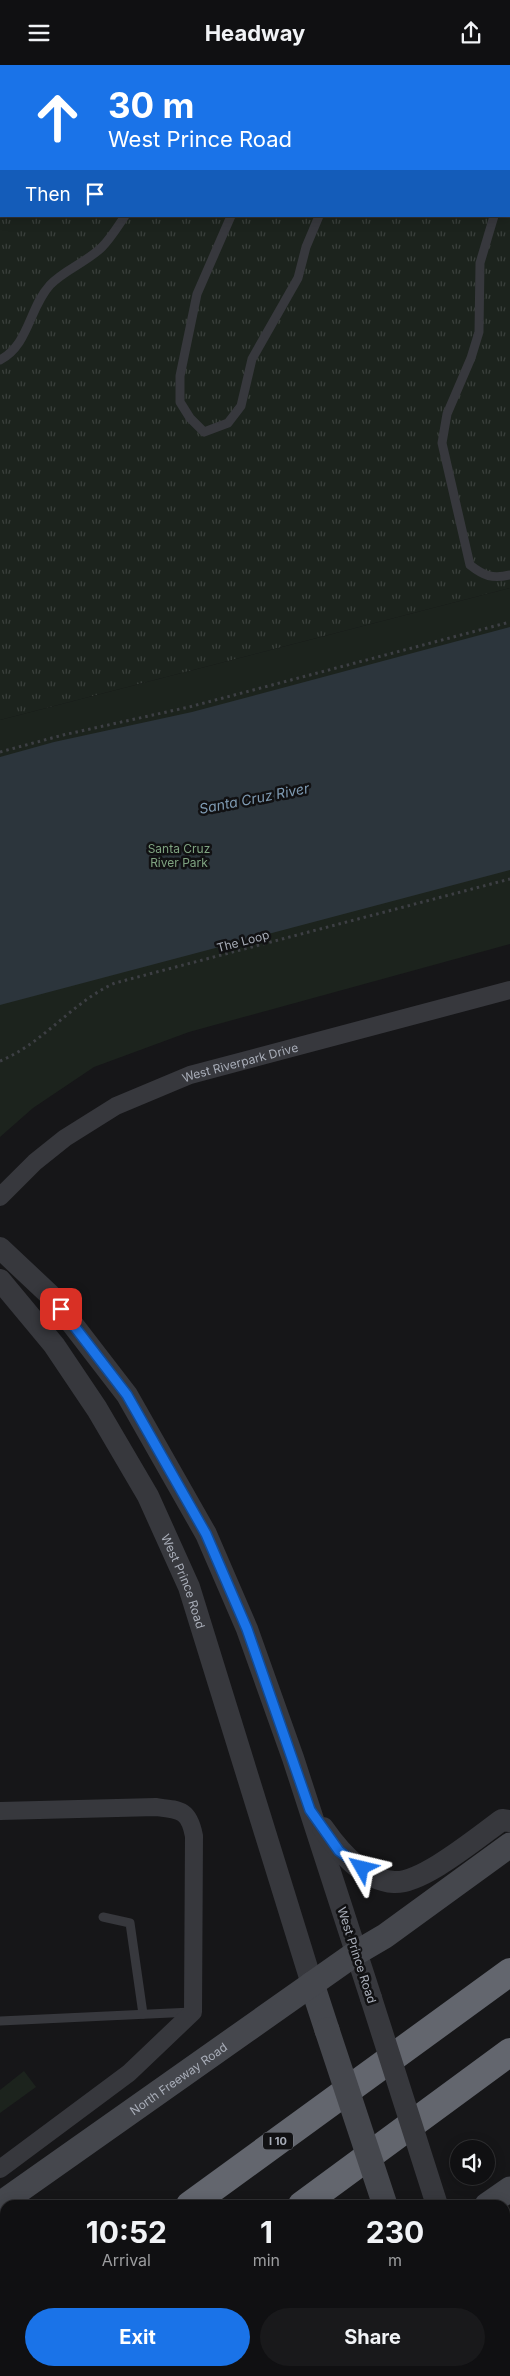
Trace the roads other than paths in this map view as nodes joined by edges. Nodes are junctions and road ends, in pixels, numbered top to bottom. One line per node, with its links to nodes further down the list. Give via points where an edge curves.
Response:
1 (124, 217): 5 (lane, via 102,247 50,285 35,306 23,337)
2 (232, 217): 3 (lane, via 197,294 180,376 180,402 204,432 228,423 241,406 252,359 298,278)
3 (319, 217)
4 (494, 217): 6 (lane, via 480,263 479,332 447,414 442,443 470,565 483,575)
5 (0, 361)
6 (510, 575)
7 (510, 990): 8 (street, West Riverpark Drive, via 190,1075 116,1106 65,1138 34,1162)
8 (0, 1197)
9 (0, 1249): 11 (street, West Prince Road, via 50,1295 127,1395 206,1534 247,1629)
10 (0, 1280): 18 (street, West Prince Road, via 54,1345 97,1409 148,1496 189,1587)
11 (310, 1810): 13 (street, via 339,1851 373,1877 396,1883 425,1874 502,1820); 16 (street, West Prince Road)
12 (0, 1811): 19 (street, via 156,1807 185,1813 194,1836)
13 (510, 1821)
14 (510, 1845): 16 (main road, North Freeway Road, via 385,1936)
15 (102, 1917): 20 (lane, via 130,1923)
16 (356, 1953): 18 (main road, North Freeway Road); 29 (street, West Prince Road, bridge)
17 (510, 1972): 26 (highway, I 10)
18 (312, 1984): 25 (main road, North Freeway Road); 28 (main road, West Prince Road, bridge)
19 (193, 2012): 20 (lane); 23 (street, via 129,2073)
20 (143, 2014): 21 (lane)
21 (0, 2021)
22 (510, 2052): 27 (highway)
23 (0, 2169)
24 (510, 2189): 30 (main road)
25 (6, 2200)
26 (197, 2200)
27 (309, 2200)
28 (383, 2200)
29 (435, 2200)
30 (494, 2200)

